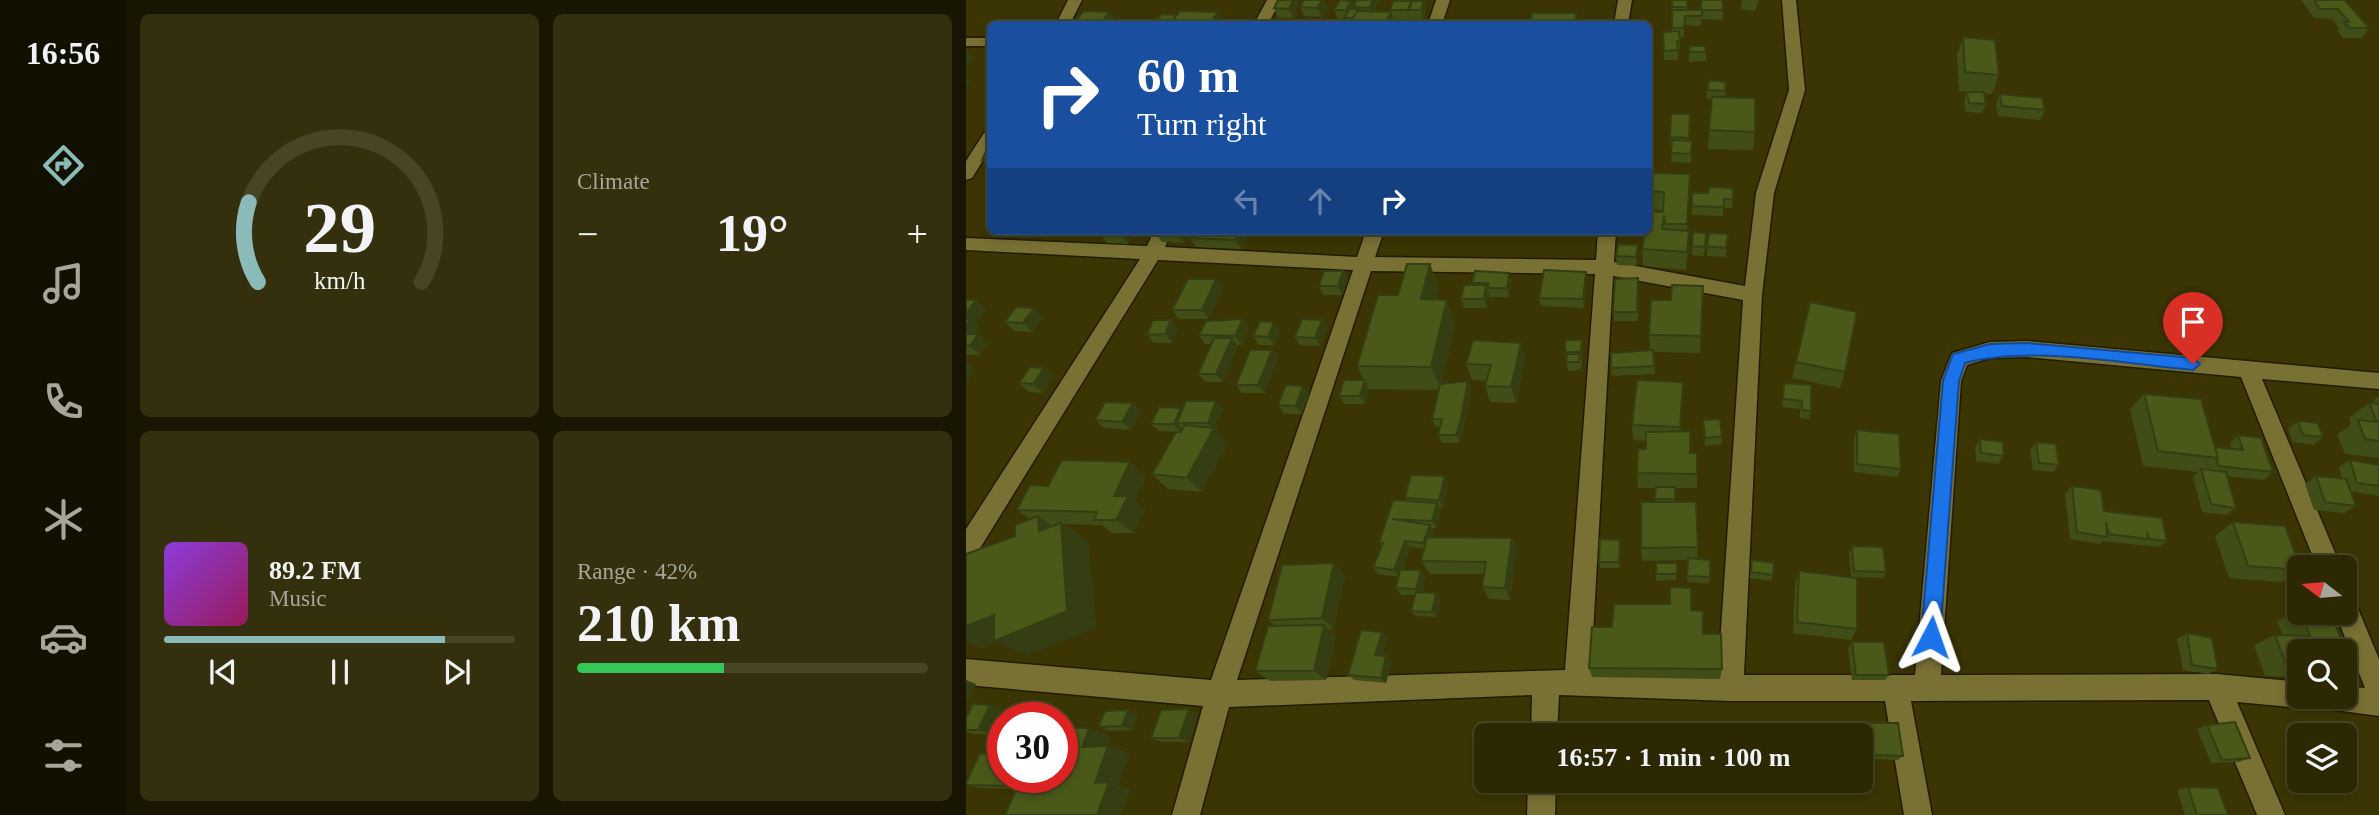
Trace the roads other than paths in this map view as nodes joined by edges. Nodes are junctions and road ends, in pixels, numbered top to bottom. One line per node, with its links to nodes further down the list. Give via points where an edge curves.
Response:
1 (1075, 0): 6 (street)
2 (1274, 0): 7 (street)
3 (1443, 0): 8 (street)
4 (1625, 0): 9 (street)
5 (1789, 0): 21 (street, via 1797,90 1765,193)
6 (1064, 21)
7 (1263, 21)
8 (1437, 21)
9 (1622, 21)
10 (966, 42): 11 (street)
11 (987, 42)
12 (987, 142): 13 (street)
13 (966, 174)
14 (1161, 235): 18 (street)
15 (1374, 235): 19 (street)
16 (1607, 235): 20 (street)
17 (966, 244): 18 (street)
18 (1152, 255): 19 (street); 24 (street)
19 (1366, 264): 20 (street); 35 (street)
20 (1604, 267): 21 (street); 29 (street)
21 (1753, 295): 31 (street)
22 (2248, 369): 23 (street); 25 (street); 32 (street, via 2027,349 1990,350 1959,359 1951,381)
23 (2379, 381)
24 (966, 550)
25 (2324, 555)
26 (2352, 625): 34 (street)
27 (966, 672): 35 (street)
28 (1546, 682): 29 (street); 35 (street); 39 (street)
29 (1577, 683): 31 (street)
30 (2217, 687): 32 (street); 36 (street); 44 (street)
31 (1730, 688): 33 (street)
32 (1927, 688): 33 (street)
33 (1896, 689): 43 (street)
34 (2379, 690)
35 (1219, 694): 41 (street)
36 (2287, 694)
37 (2357, 701): 38 (street)
38 (2379, 704)
39 (1544, 723)
40 (1542, 793): 42 (street)
41 (1186, 815)
42 (1541, 815)
43 (1918, 815)
44 (2271, 815)

